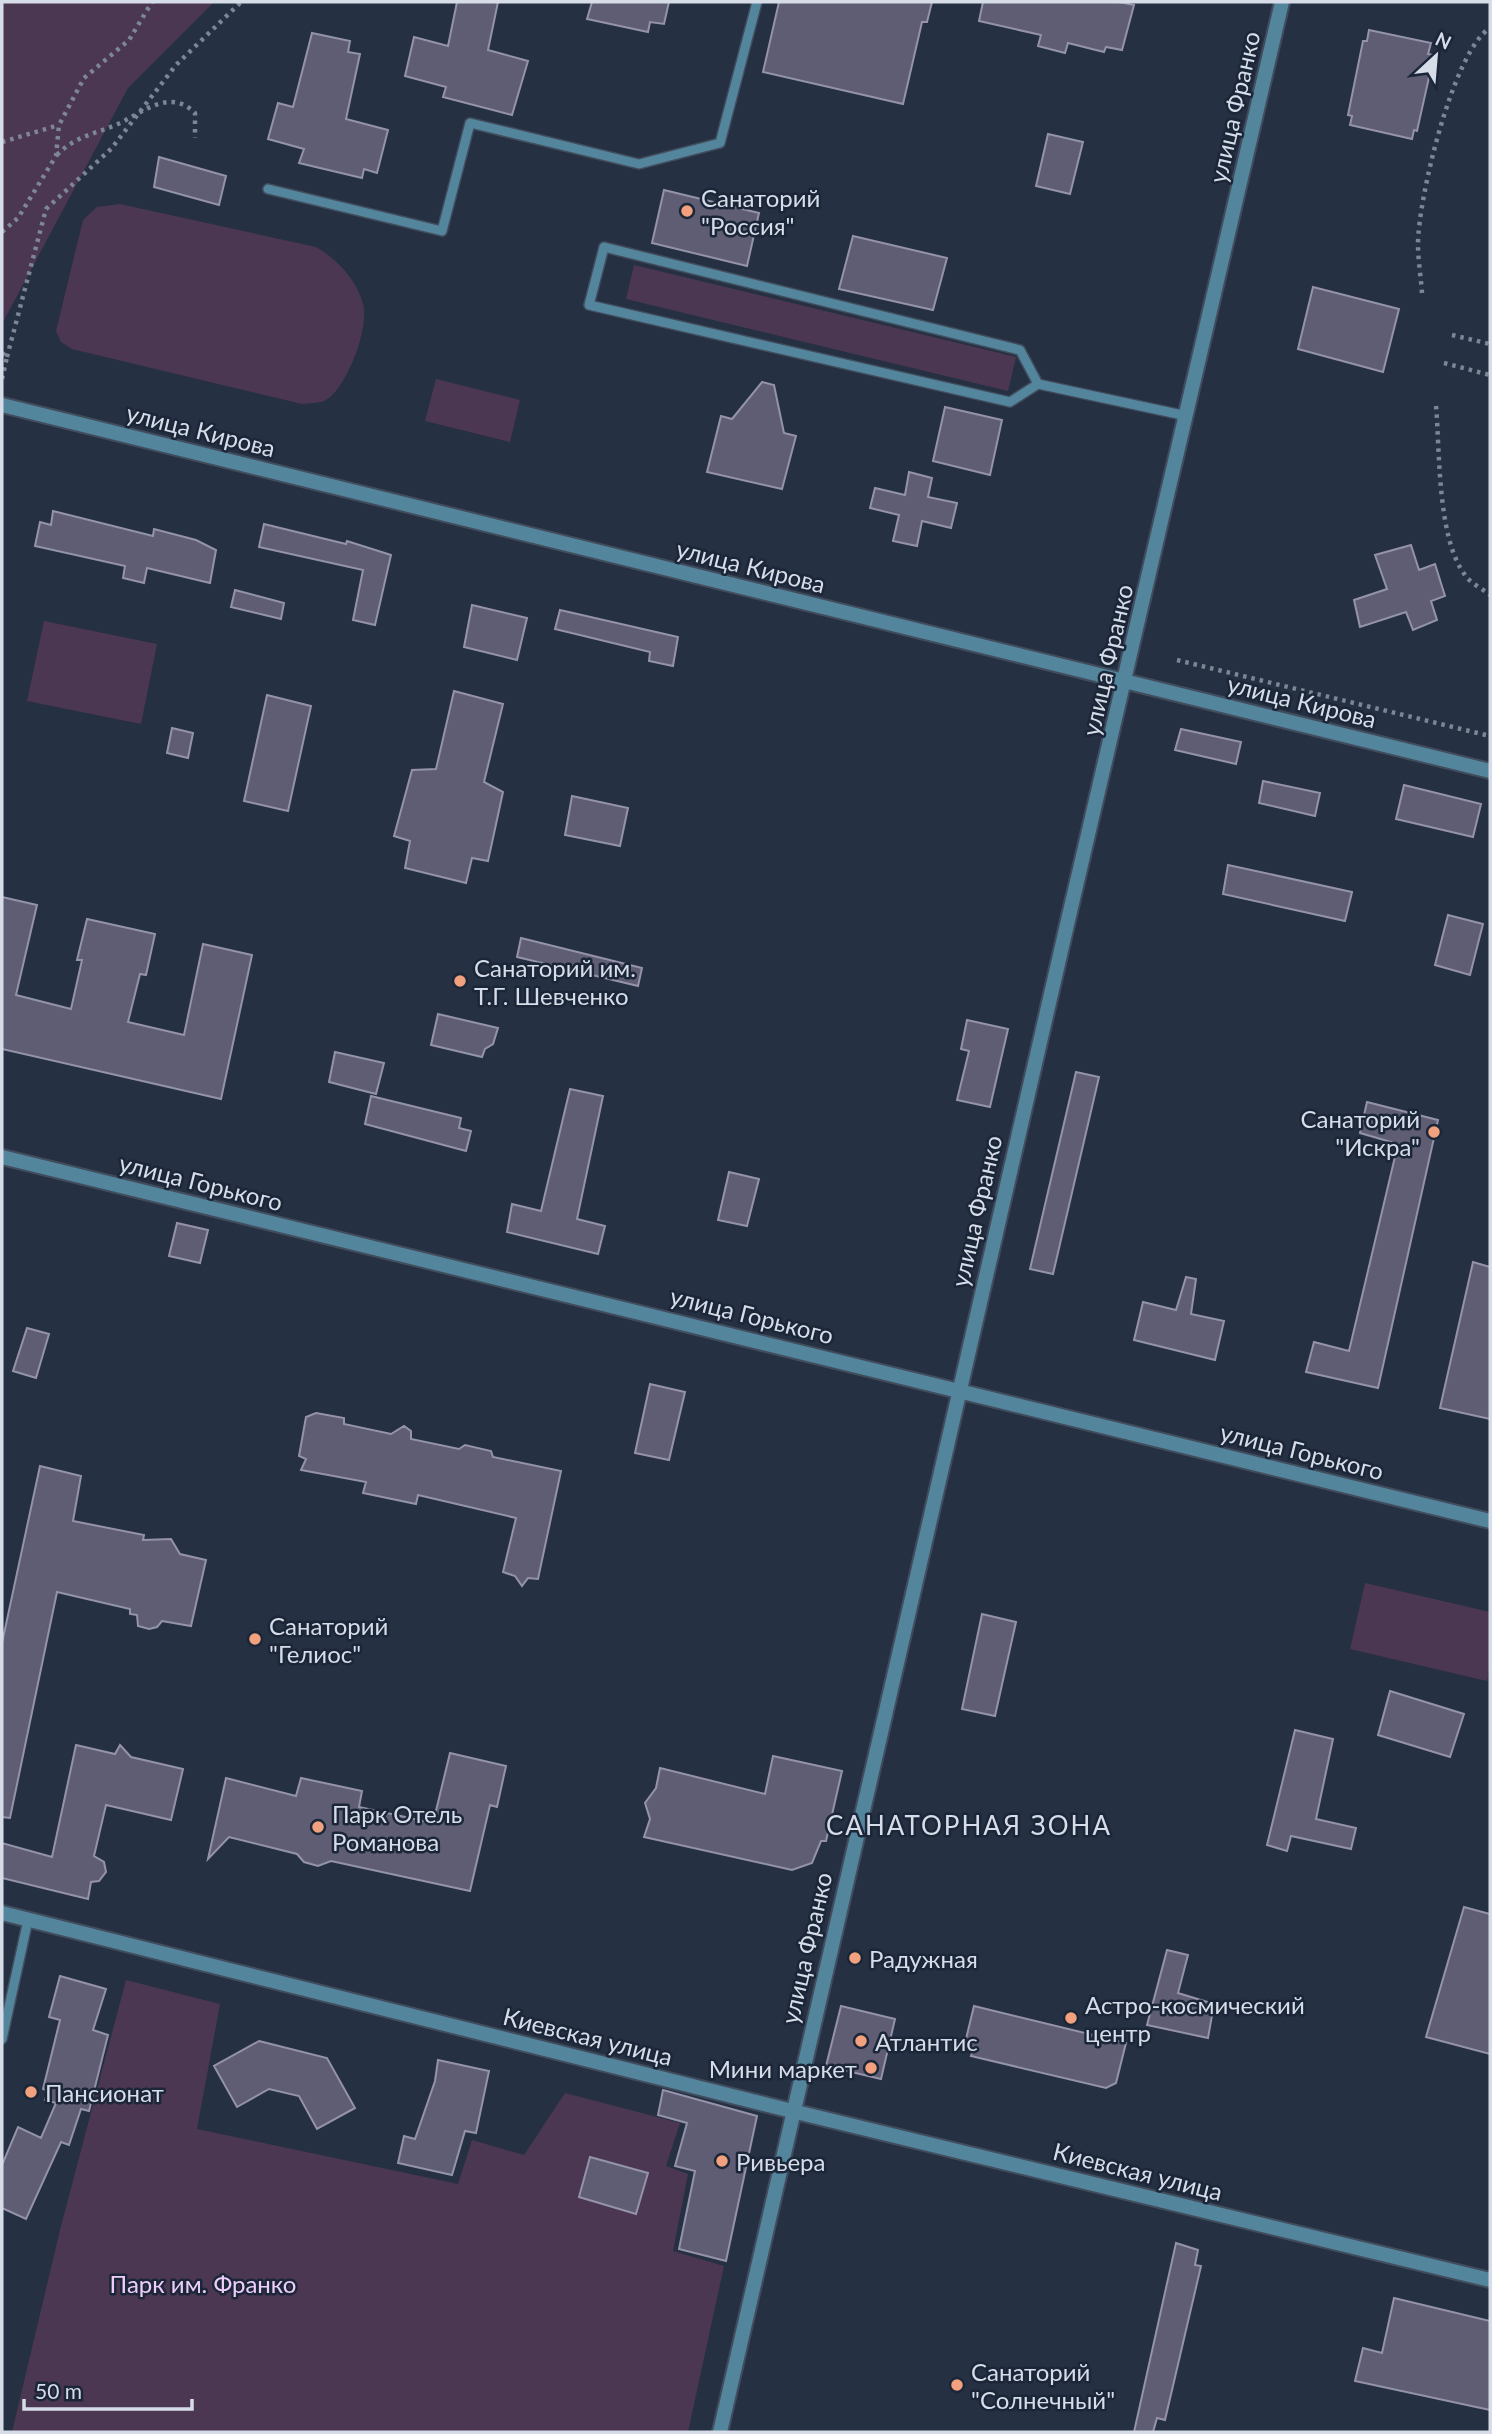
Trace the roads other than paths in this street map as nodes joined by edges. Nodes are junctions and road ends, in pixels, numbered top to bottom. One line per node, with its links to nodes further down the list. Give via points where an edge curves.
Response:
1 (757, 2): 3 (lane, via 720,143 639,164 470,122 442,231)
2 (1282, 2): 6 (street, улица Франко)
3 (268, 189)
4 (1038, 384): 4 (lane, via 1020,350 604,247 589,305 1010,402); 6 (lane)
5 (2, 405): 7 (street, улица Кирова)
6 (1186, 416): 7 (street, улица Франко)
7 (1126, 682): 8 (street, улица Кирова); 10 (street, улица Франко)
8 (1490, 771)
9 (2, 1157): 10 (street, улица Горького)
10 (957, 1388): 11 (street, улица Горького); 15 (street, улица Франко)
11 (1490, 1521)
12 (2, 1913): 13 (street, Киевская улица)
13 (28, 1920): 14 (lane); 15 (street, Киевская улица)
14 (2, 2039)
15 (792, 2111): 16 (street, Киевская улица); 17 (street, улица Франко)
16 (1490, 2280)
17 (720, 2432)

